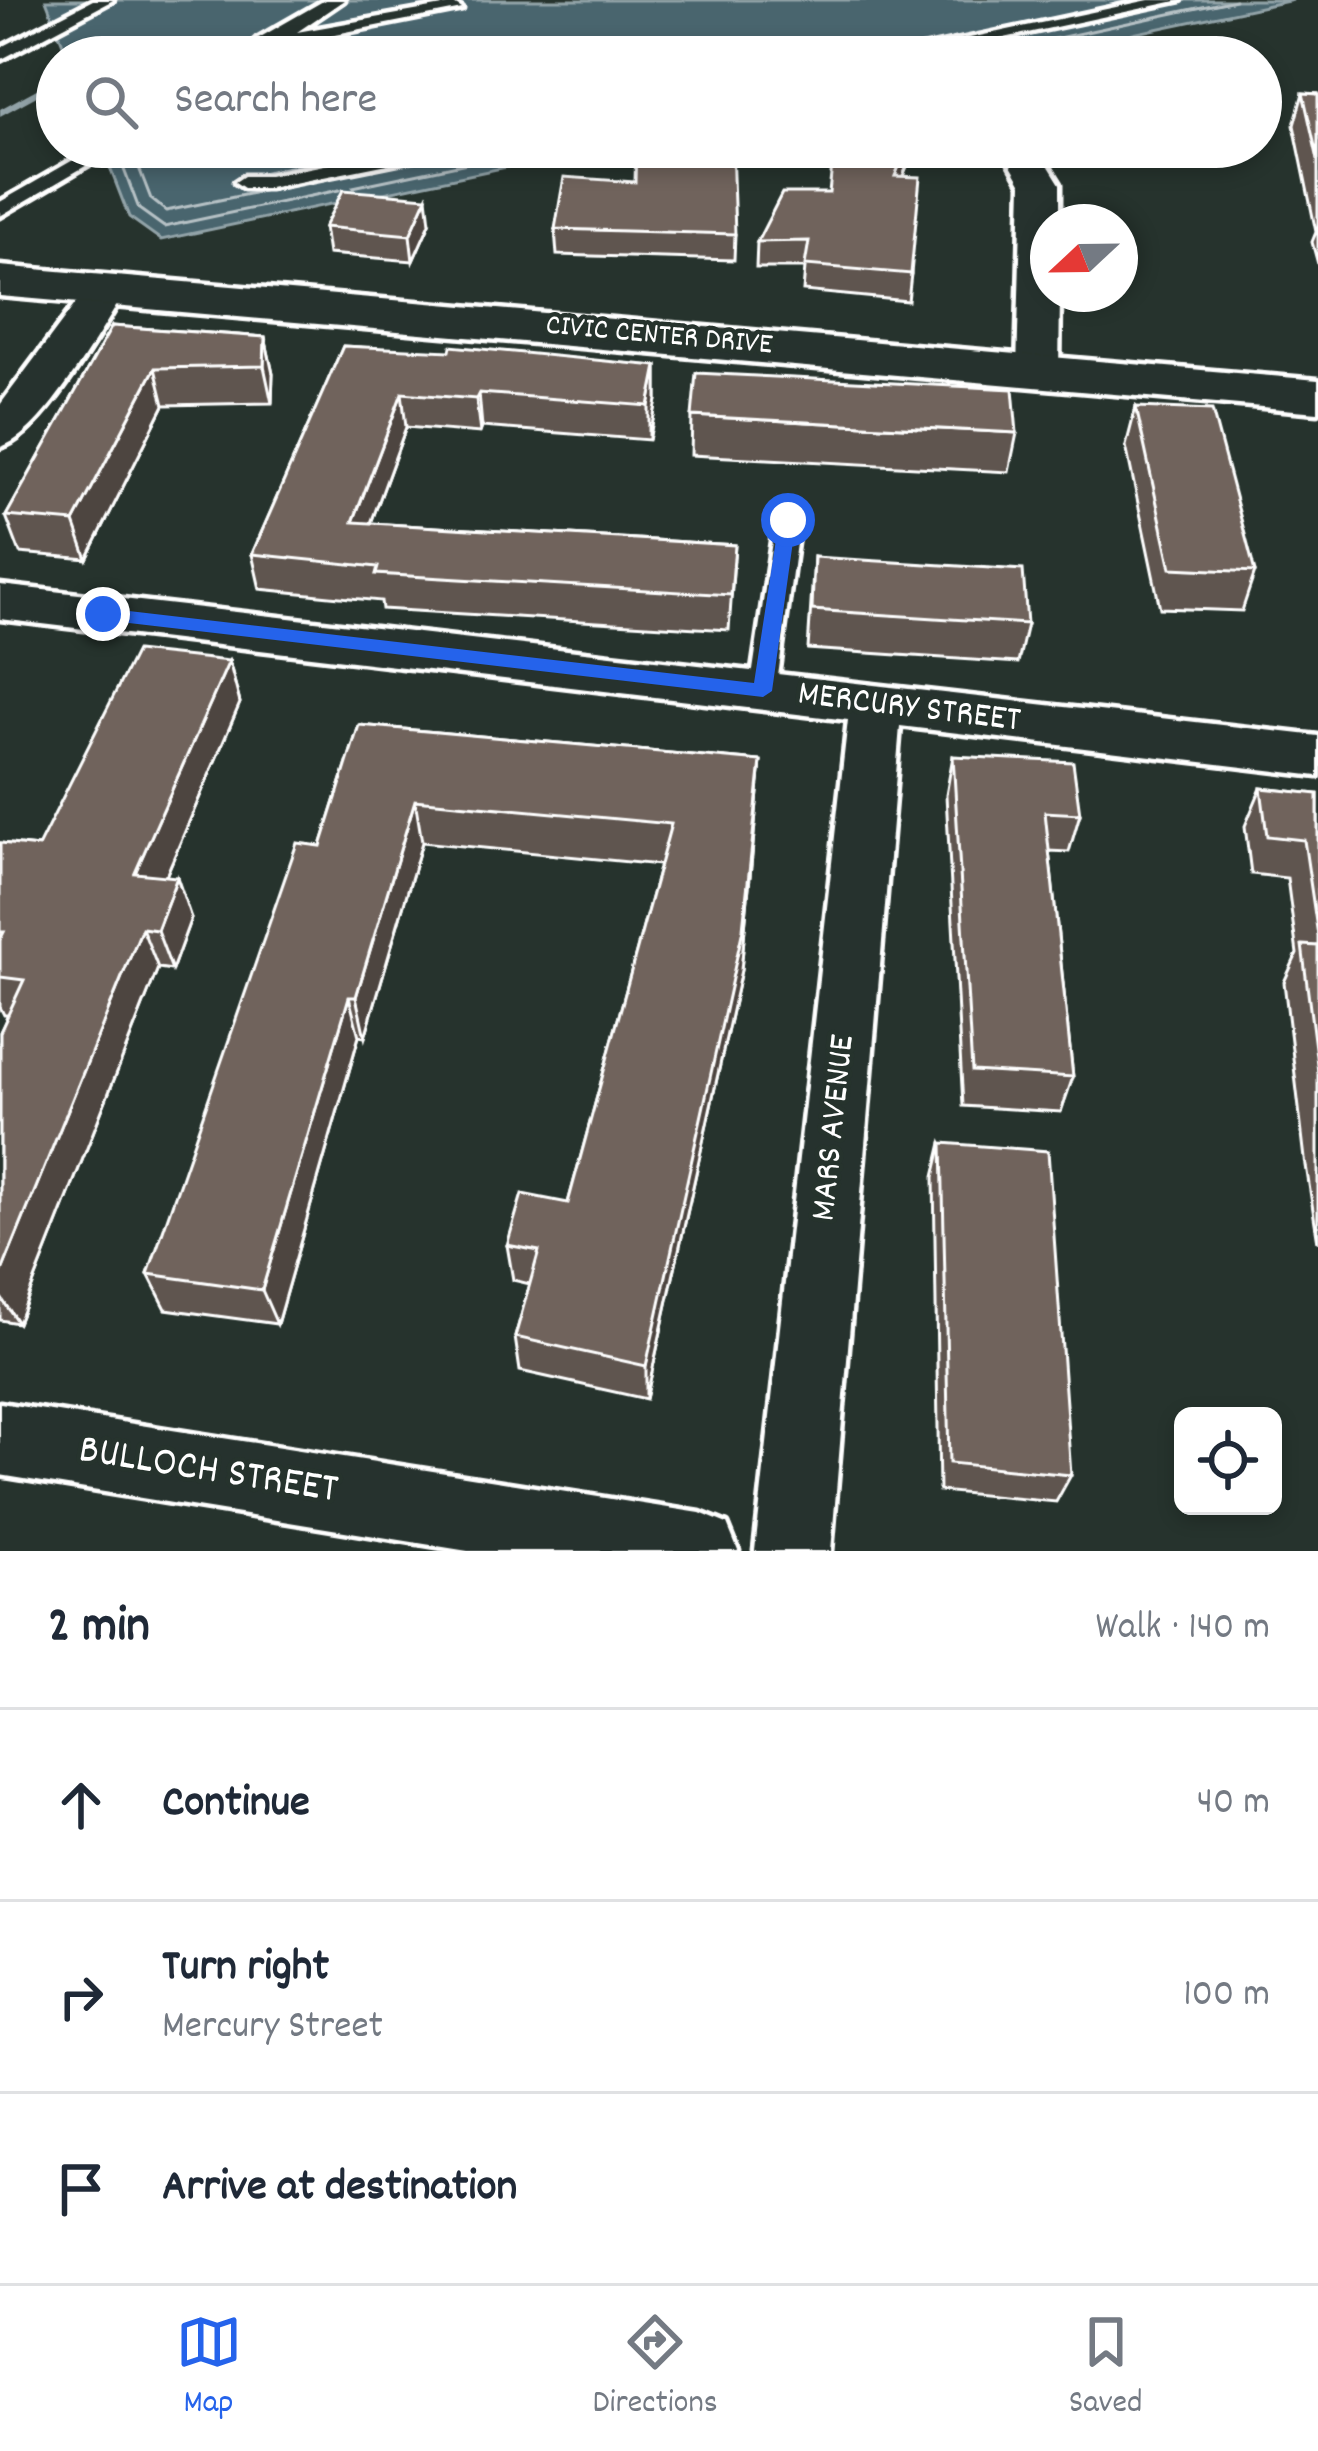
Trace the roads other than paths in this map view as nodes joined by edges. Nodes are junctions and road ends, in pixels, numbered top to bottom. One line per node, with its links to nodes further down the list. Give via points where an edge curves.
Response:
1 (105, 0): 5 (lane)
2 (336, 0): 7 (lane)
3 (1174, 0): 9 (lane)
4 (454, 9): 8 (lane)
5 (36, 36)
6 (36, 36): 10 (lane)
7 (275, 36)
8 (302, 36)
9 (995, 36)
10 (0, 55)
11 (45, 168): 16 (lane)
12 (73, 168): 17 (lane)
13 (338, 168): 15 (lane)
14 (1031, 168): 20 (street, via 1041,184)
15 (244, 182)
16 (0, 194)
17 (0, 210)
18 (0, 280): 19 (street, CIVIC CENTER DRIVE)
19 (108, 288): 20 (street, CIVIC CENTER DRIVE); 22 (street)
20 (1038, 371): 21 (street, CIVIC CENTER DRIVE)
21 (1318, 396)
22 (0, 433)
23 (788, 520): 25 (lane)
24 (0, 602): 25 (street, MERCURY STREET)
25 (763, 691): 26 (street, MERCURY STREET)
26 (876, 704): 27 (street, MERCURY STREET); 30 (street, MARS AVENUE)
27 (1318, 756)
28 (0, 1439): 29 (street, BULLOCH STREET)
29 (700, 1551)
30 (793, 1551)

